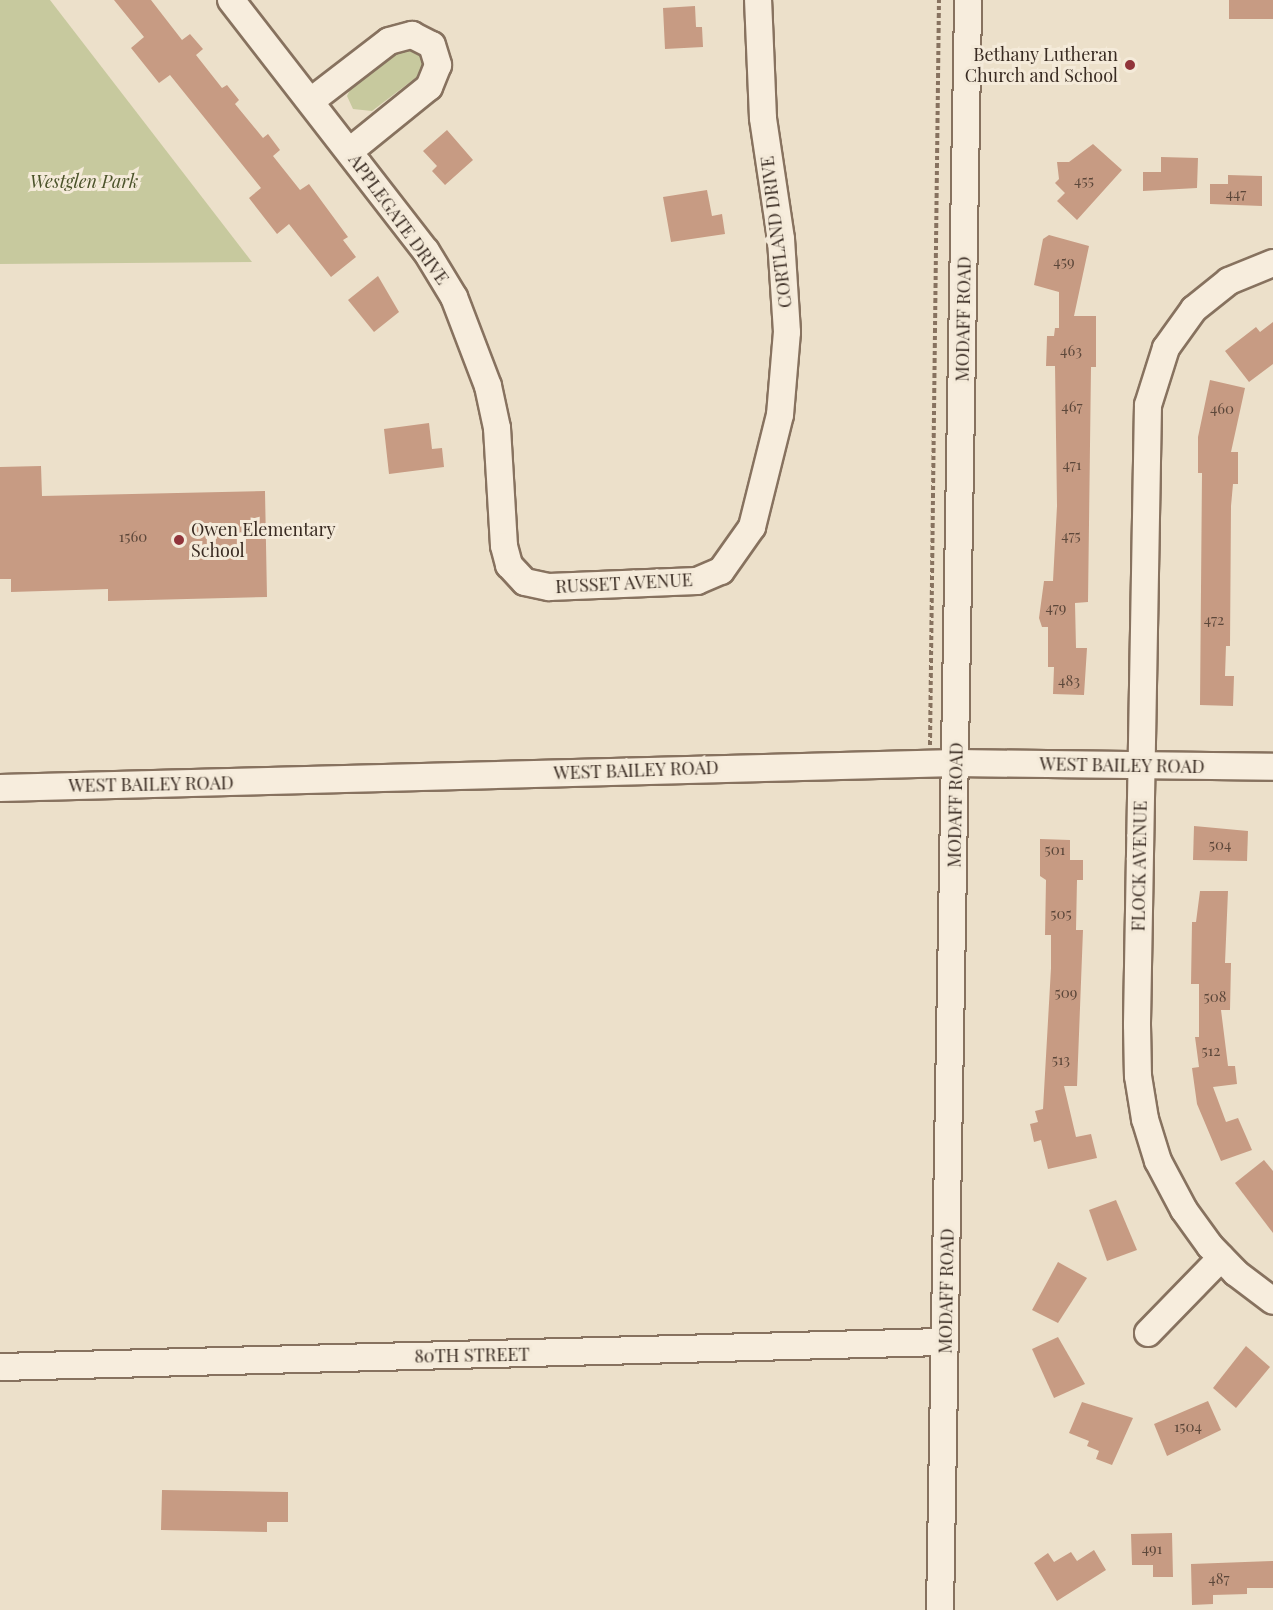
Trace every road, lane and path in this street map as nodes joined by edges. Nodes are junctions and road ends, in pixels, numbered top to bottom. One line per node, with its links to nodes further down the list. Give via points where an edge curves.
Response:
1 (231, 0): 5 (street, APPLEGATE DRIVE)
2 (758, 0): 8 (street, CORTLAND DRIVE, via 763,118 785,276 786,362 780,415 764,485 752,527)
3 (939, 0): 10 (path)
4 (968, 0): 11 (street, MODAFF ROAD)
5 (311, 101): 6 (street, APPLEGATE DRIVE); 6 (street, via 389,41 412,34 432,45 438,65 429,87)
6 (350, 151): 9 (street, APPLEGATE DRIVE, via 426,251 464,318 488,386 497,428 504,546)
7 (1273, 263): 12 (street, FLOCK AVENUE, via 1229,281 1194,309 1166,348 1155,376 1146,423)
8 (730, 561): 9 (street, RUSSET AVENUE, via 710,576 686,583 536,586)
9 (516, 575)
10 (930, 763): 11 (street, WEST BAILEY ROAD); 14 (street, WEST BAILEY ROAD)
11 (956, 763): 12 (street, WEST BAILEY ROAD); 18 (street, MODAFF ROAD)
12 (1141, 766): 13 (street, WEST BAILEY ROAD); 15 (street, FLOCK AVENUE, via 1138,1076 1145,1119 1158,1161 1184,1210)
13 (1273, 767)
14 (0, 788)
15 (1221, 1258): 16 (street, FLOCK AVENUE); 17 (street)
16 (1273, 1301)
17 (1148, 1333)
18 (944, 1341): 19 (street, 80TH STREET); 20 (street, MODAFF ROAD)
19 (0, 1367)
20 (940, 1610)

